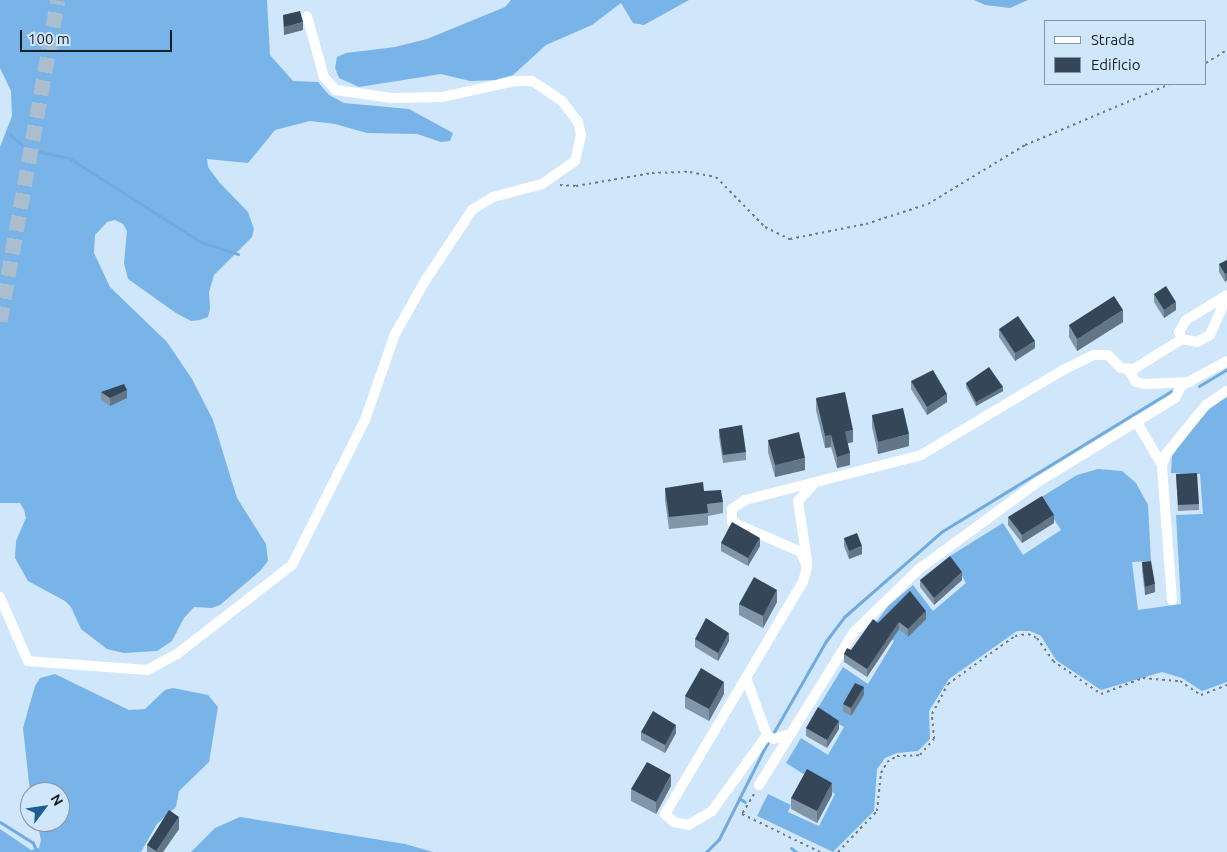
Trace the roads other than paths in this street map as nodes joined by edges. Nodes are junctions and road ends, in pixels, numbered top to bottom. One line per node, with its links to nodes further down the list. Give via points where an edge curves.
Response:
1 (307, 16): 12 (street, via 324,76 336,90 392,98 442,97 514,81 532,81 562,101 578,122 580,148 575,160 542,184 493,197 472,210 395,334 365,420 292,565 177,654 148,670 28,660)
2 (1227, 296): 3 (street, via 1186,320 1179,332); 3 (street, via 1210,335 1196,342)
3 (1182, 339): 5 (street)
4 (1227, 360): 6 (street)
5 (1128, 370): 6 (street, via 1136,382 1144,384); 10 (street, via 1108,355 1094,355 1063,370 921,455)
6 (1190, 382): 8 (street, via 1181,386 1175,398)
7 (1227, 391): 9 (street, via 1206,405 1166,454)
8 (1136, 422): 9 (street); 15 (street, via 1038,482 919,570 854,632)
9 (1162, 465): 13 (street)
10 (818, 482): 11 (street, via 798,501); 11 (street, via 745,500 732,509 730,516 732,522 801,552)
11 (807, 567): 14 (street, via 803,582)
12 (0, 598)
13 (1172, 600)
14 (746, 678): 16 (street); 16 (street, via 665,814 674,822 689,825 712,811)
15 (790, 734): 16 (street); 17 (street)
16 (769, 736)
17 (758, 786)

